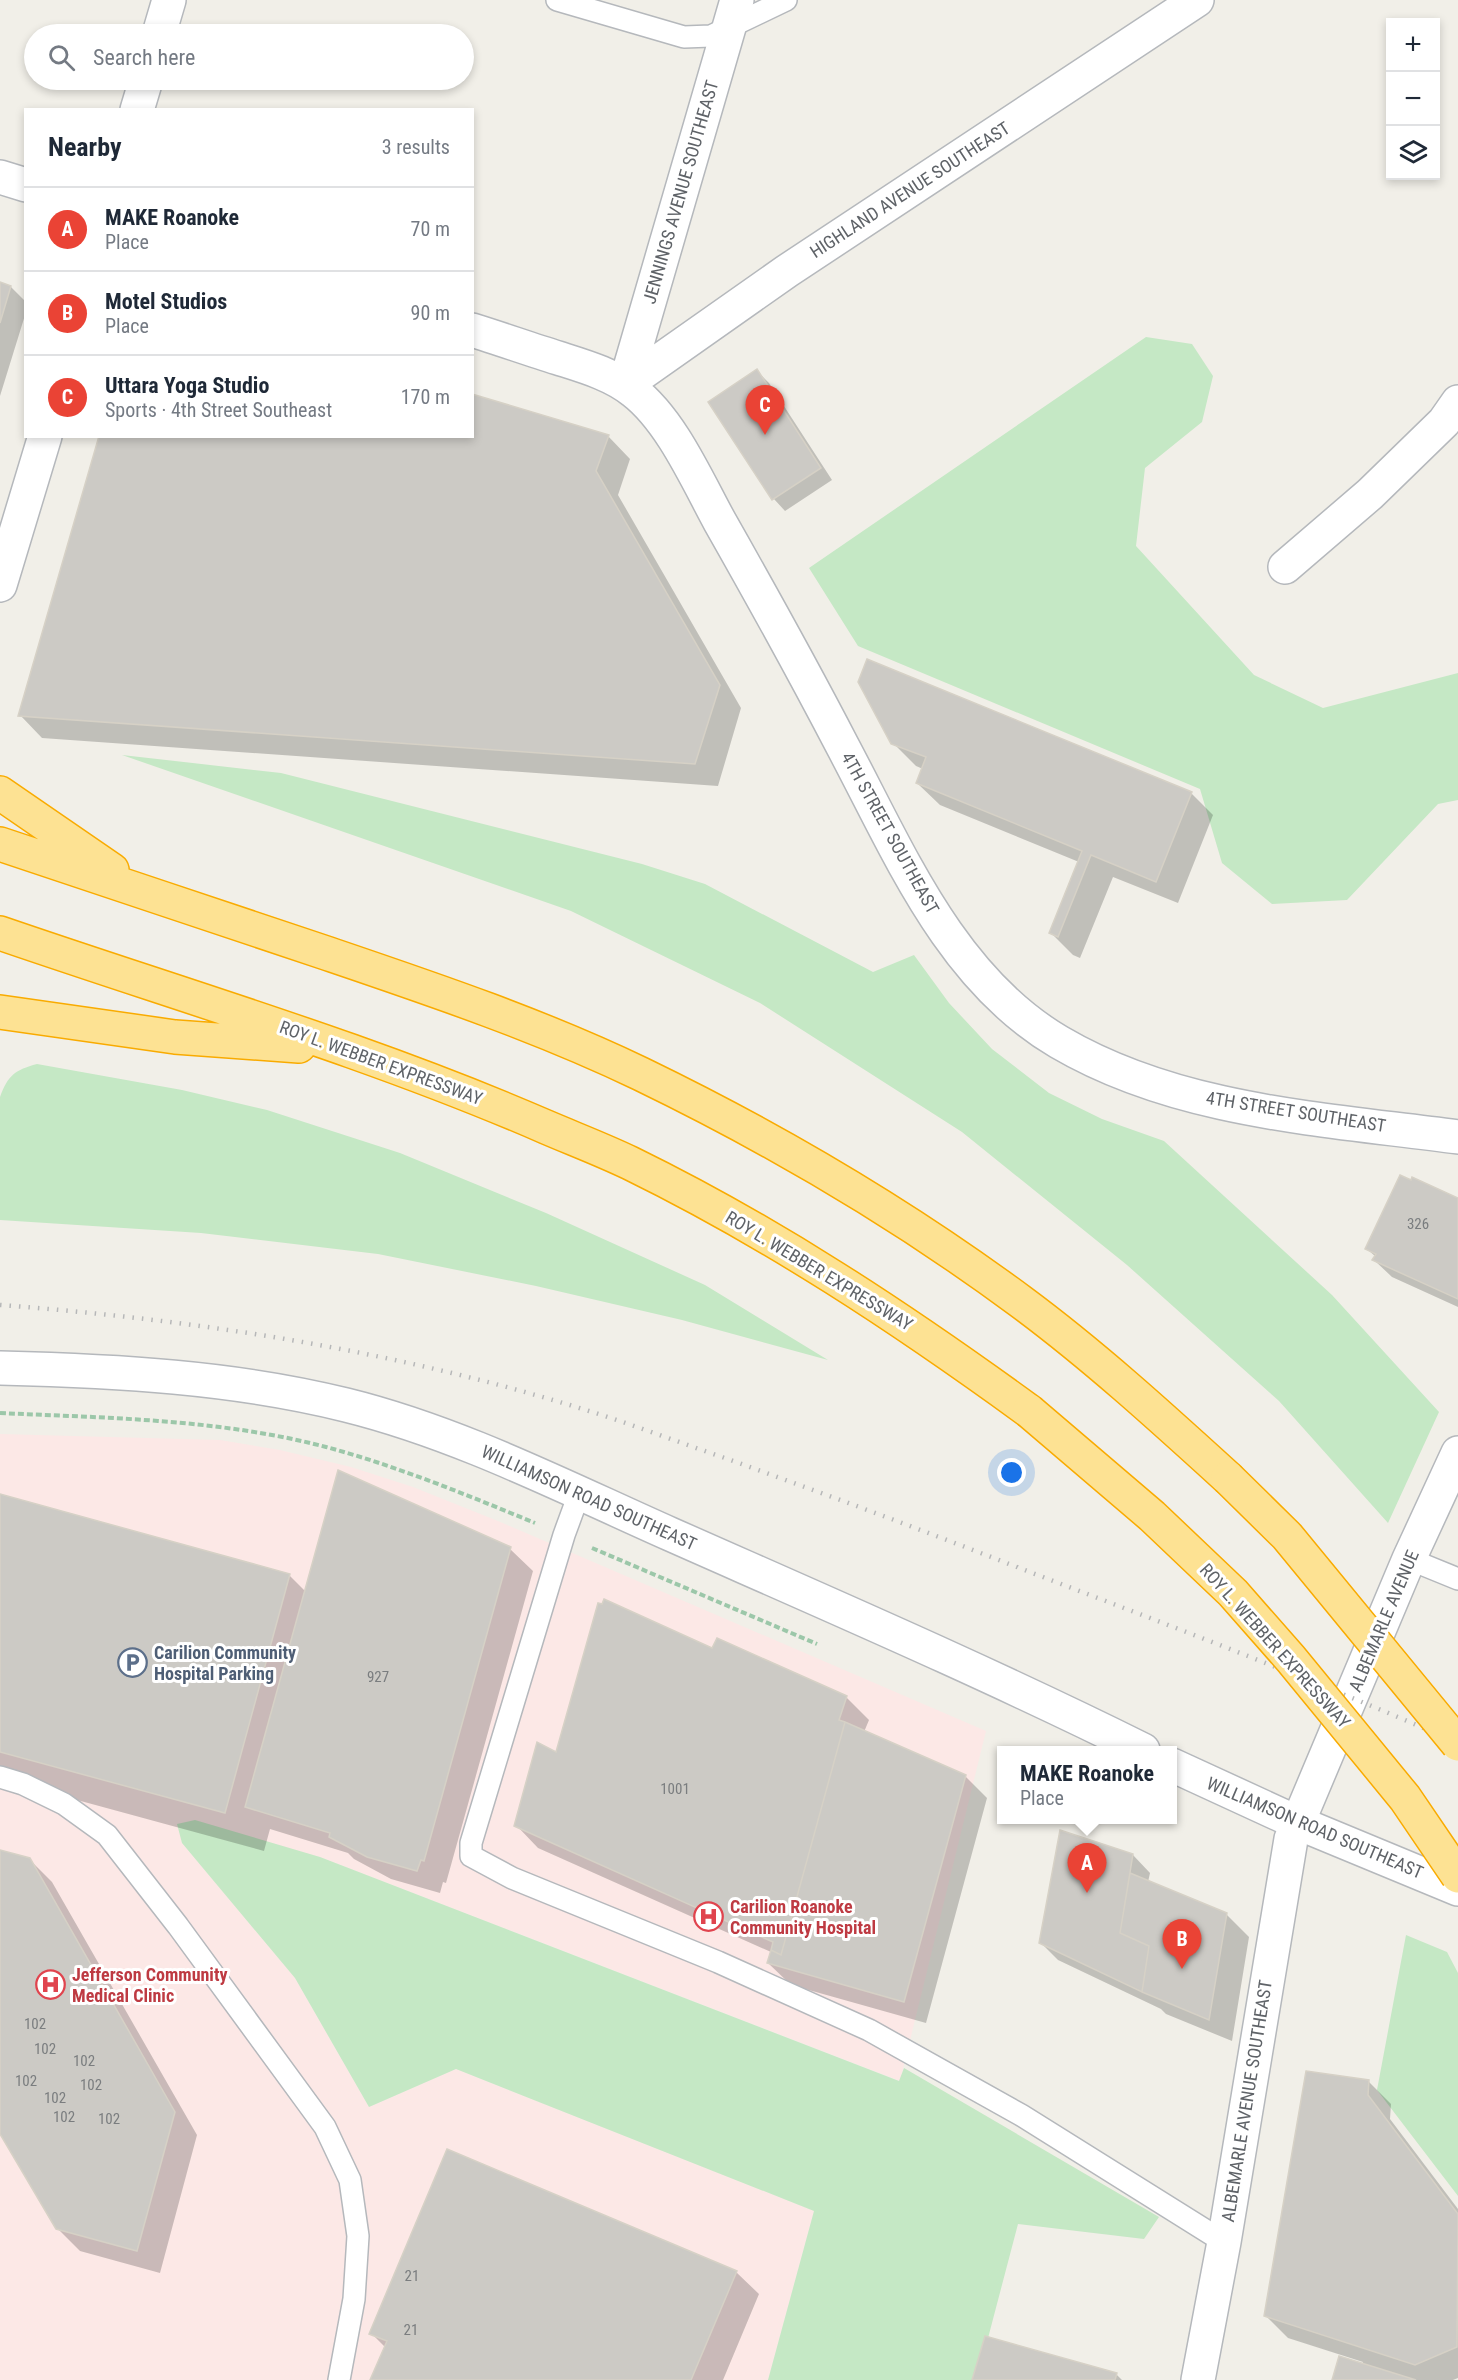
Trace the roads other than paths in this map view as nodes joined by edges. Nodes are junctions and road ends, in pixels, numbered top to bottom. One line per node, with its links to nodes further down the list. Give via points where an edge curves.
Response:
1 (169, 0): 6 (street)
2 (557, 0): 5 (lane, via 684,37 711,36)
3 (786, 0): 5 (lane)
4 (1197, 0): 12 (street, HIGHLAND AVENUE SOUTHEAST, via 787,271)
5 (733, 14): 12 (street, JENNINGS AVENUE SOUTHEAST)
6 (162, 24)
7 (143, 90): 8 (street)
8 (138, 108)
9 (0, 177): 10 (street)
10 (24, 183)
11 (474, 331): 12 (street, 4TH STREET SOUTHEAST, via 591,369)
12 (625, 385): 23 (street, 4TH STREET SOUTHEAST, via 662,419 766,602 927,906 963,957 1006,1002 1056,1040 1094,1061 1166,1089 1241,1107)
13 (1458, 402): 15 (street, via 1444,422 1370,494)
14 (44, 438): 16 (street)
15 (1285, 567)
16 (0, 585)
17 (0, 793): 19 (highway)
18 (0, 844): 19 (highway)
19 (146, 893): 29 (highway, bridge, via 468,1001 638,1072 734,1120 828,1174 952,1253 1021,1302 1228,1478 1287,1536)
20 (0, 933): 22 (highway, ROY L. WEBBER EXPRESSWAY)
21 (0, 1012): 22 (highway, via 175,1036)
22 (348, 1050): 34 (highway, ROY L. WEBBER EXPRESSWAY, bridge, via 490,1102 630,1163 762,1233 927,1337 1029,1412 1152,1516 1233,1593 1406,1798)
23 (1458, 1137)
24 (0, 1368): 26 (street, WILLIAMSON ROAD SOUTHEAST, via 199,1379 343,1404 436,1432)
25 (1458, 1453): 27 (street, ALBEMARLE AVENUE)
26 (579, 1494): 30 (street, WILLIAMSON ROAD SOUTHEAST); 36 (lane, via 471,1844 471,1856 512,1878 718,1962 869,2030 1021,2115)
27 (1410, 1559): 28 (lane); 33 (street, ALBEMARLE AVENUE)
28 (1458, 1580)
29 (1458, 1744)
30 (1135, 1746)
31 (1177, 1767): 33 (street, WILLIAMSON ROAD SOUTHEAST)
32 (0, 1777): 37 (lane, via 64,1804 107,1835 325,2127 350,2180 358,2236 354,2299)
33 (1296, 1822): 35 (street, WILLIAMSON ROAD SOUTHEAST); 36 (street, ALBEMARLE AVENUE SOUTHEAST, via 1286,1862)
34 (1458, 1876)
35 (1458, 1889)
36 (1224, 2242): 38 (street, ALBEMARLE AVENUE SOUTHEAST)
37 (339, 2380)
38 (1198, 2380)

